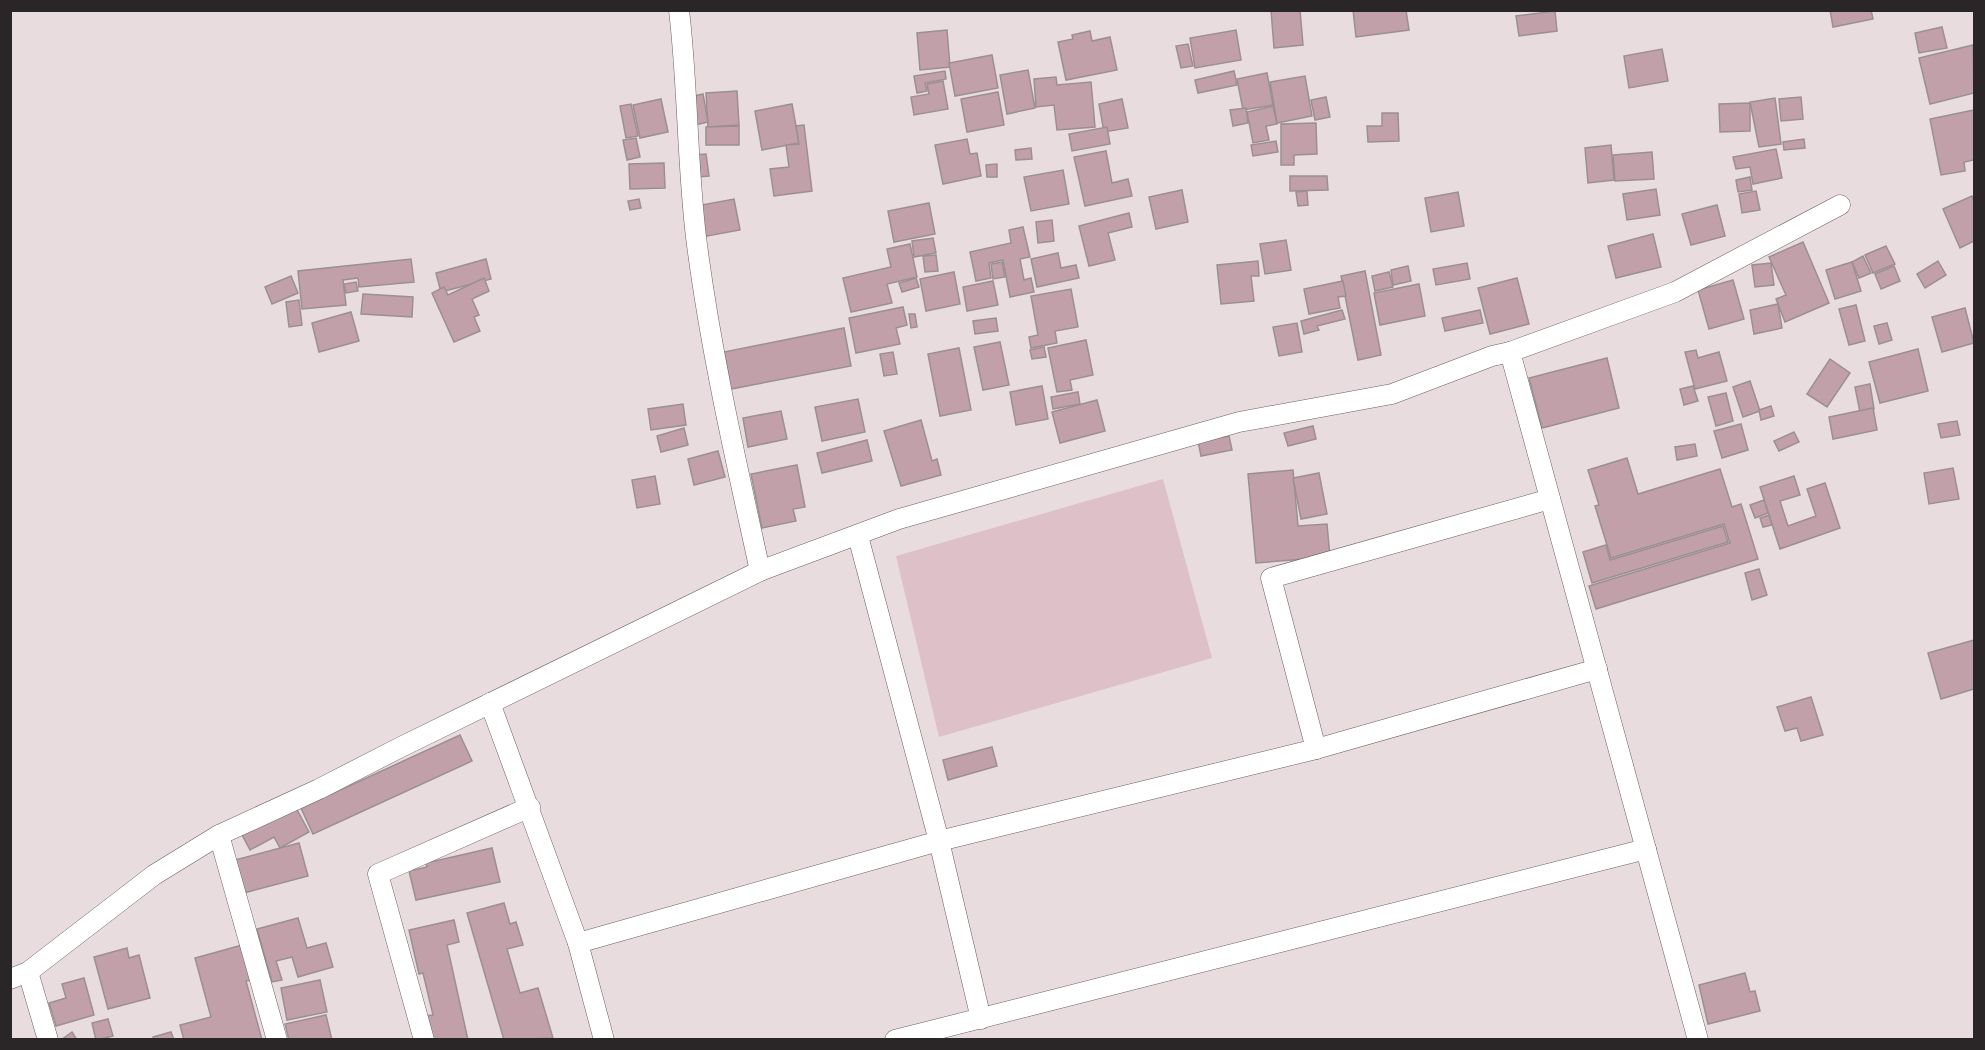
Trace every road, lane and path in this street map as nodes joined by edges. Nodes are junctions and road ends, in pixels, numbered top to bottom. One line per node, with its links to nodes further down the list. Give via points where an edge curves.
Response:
1 (679, 10): 6 (street, via 696,237 724,403)
2 (1840, 205): 3 (street, via 1675,292)
3 (1510, 352): 4 (street); 5 (street, via 1392,394 1239,422 899,519)
4 (1550, 499): 7 (street); 9 (street, via 1271,578)
5 (858, 536): 6 (street); 12 (street)
6 (760, 571): 8 (street)
7 (1597, 669): 9 (street); 13 (street)
8 (490, 703): 10 (street); 11 (street)
9 (1316, 749): 12 (street)
10 (530, 807): 14 (street); 19 (street, via 378,874)
11 (219, 835): 15 (street, via 154,875); 18 (street)
12 (939, 841): 14 (street); 16 (street)
13 (1646, 849): 16 (street); 22 (street)
14 (578, 943): 20 (street)
15 (19, 976): 17 (street)
16 (981, 1019): 21 (street)
17 (48, 1040)
18 (277, 1040)
19 (424, 1040)
20 (604, 1040)
21 (895, 1040)
22 (1698, 1040)

